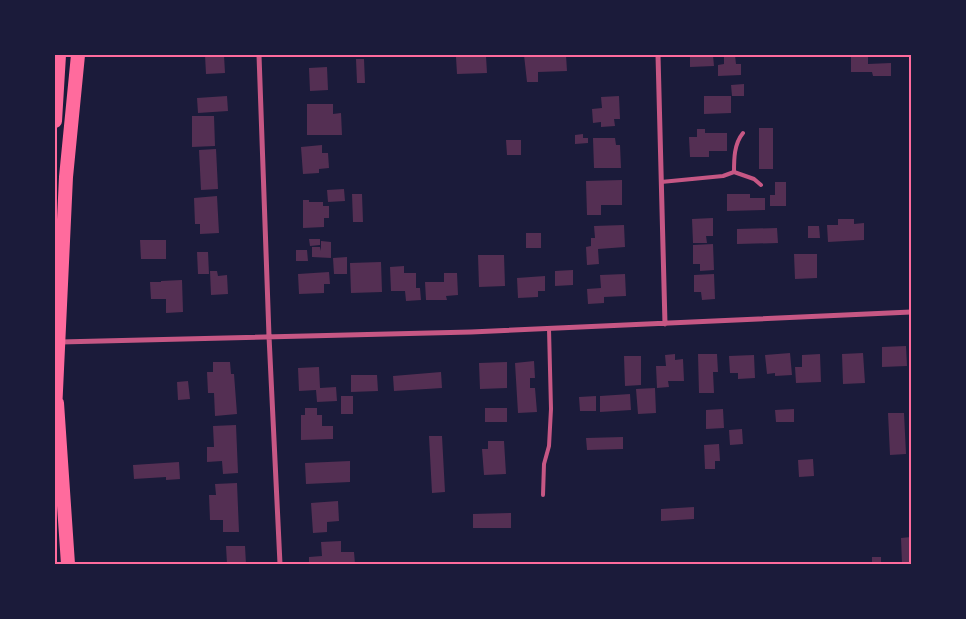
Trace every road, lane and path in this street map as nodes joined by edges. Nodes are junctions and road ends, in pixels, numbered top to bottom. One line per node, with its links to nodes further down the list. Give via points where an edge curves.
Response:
1 (59, 55): 5 (highway)
2 (78, 55): 15 (highway, via 66,177)
3 (259, 55): 13 (street)
4 (658, 55): 8 (street)
5 (55, 121)
6 (743, 133): 7 (lane, via 734,155)
7 (734, 172): 8 (lane); 9 (lane)
8 (661, 182): 11 (street)
9 (761, 185)
10 (911, 312): 11 (street)
11 (665, 324): 12 (street)
12 (549, 329): 13 (street); 17 (lane, via 551,409)
13 (269, 336): 14 (street); 19 (street)
14 (55, 342)
15 (56, 385): 16 (highway); 18 (highway)
16 (55, 412)
17 (543, 495)
18 (68, 564)
19 (280, 564)

